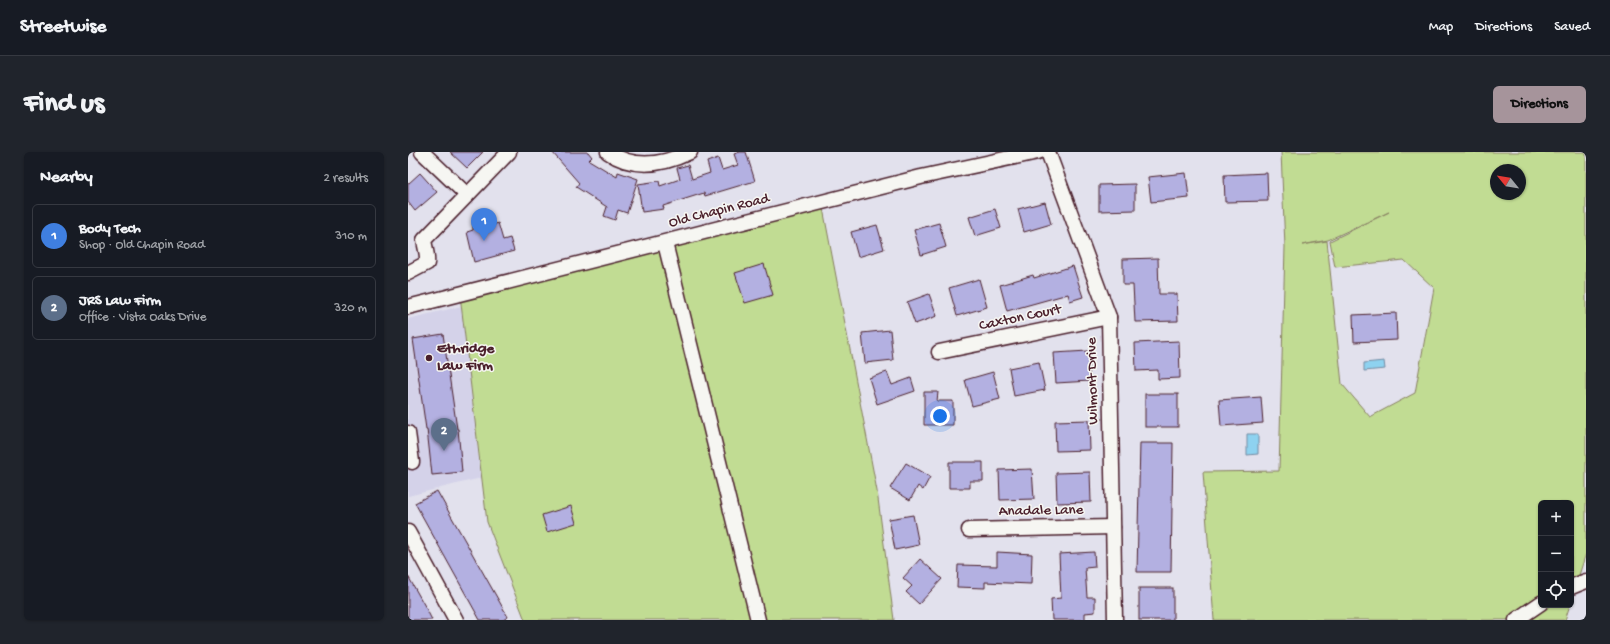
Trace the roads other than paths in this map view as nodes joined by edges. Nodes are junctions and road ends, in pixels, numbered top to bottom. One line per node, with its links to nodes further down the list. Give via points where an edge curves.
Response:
1 (422, 152): 7 (street)
2 (509, 152): 7 (street)
3 (608, 152): 4 (street, via 625,162 643,164 671,160)
4 (690, 152)
5 (1038, 152): 8 (street, Old Chapin Road, via 921,177)
6 (1048, 152): 11 (street, Wilmont Drive)
7 (467, 196): 9 (street, via 424,240 427,263)
8 (665, 243): 10 (street, Old Chapin Road); 22 (street)
9 (408, 273)
10 (408, 307)
11 (1109, 317): 12 (street, Caxton Court); 15 (street, Wilmont Drive)
12 (939, 352)
13 (408, 433): 14 (street)
14 (412, 462)
15 (1113, 527): 16 (street, Anadale Lane); 23 (street, Wilmont Drive)
16 (969, 530)
17 (408, 532): 21 (street)
18 (1586, 581): 19 (street)
19 (1574, 586)
20 (1538, 605): 24 (street)
21 (456, 620)
22 (758, 620)
23 (1115, 620)
24 (1516, 620)

